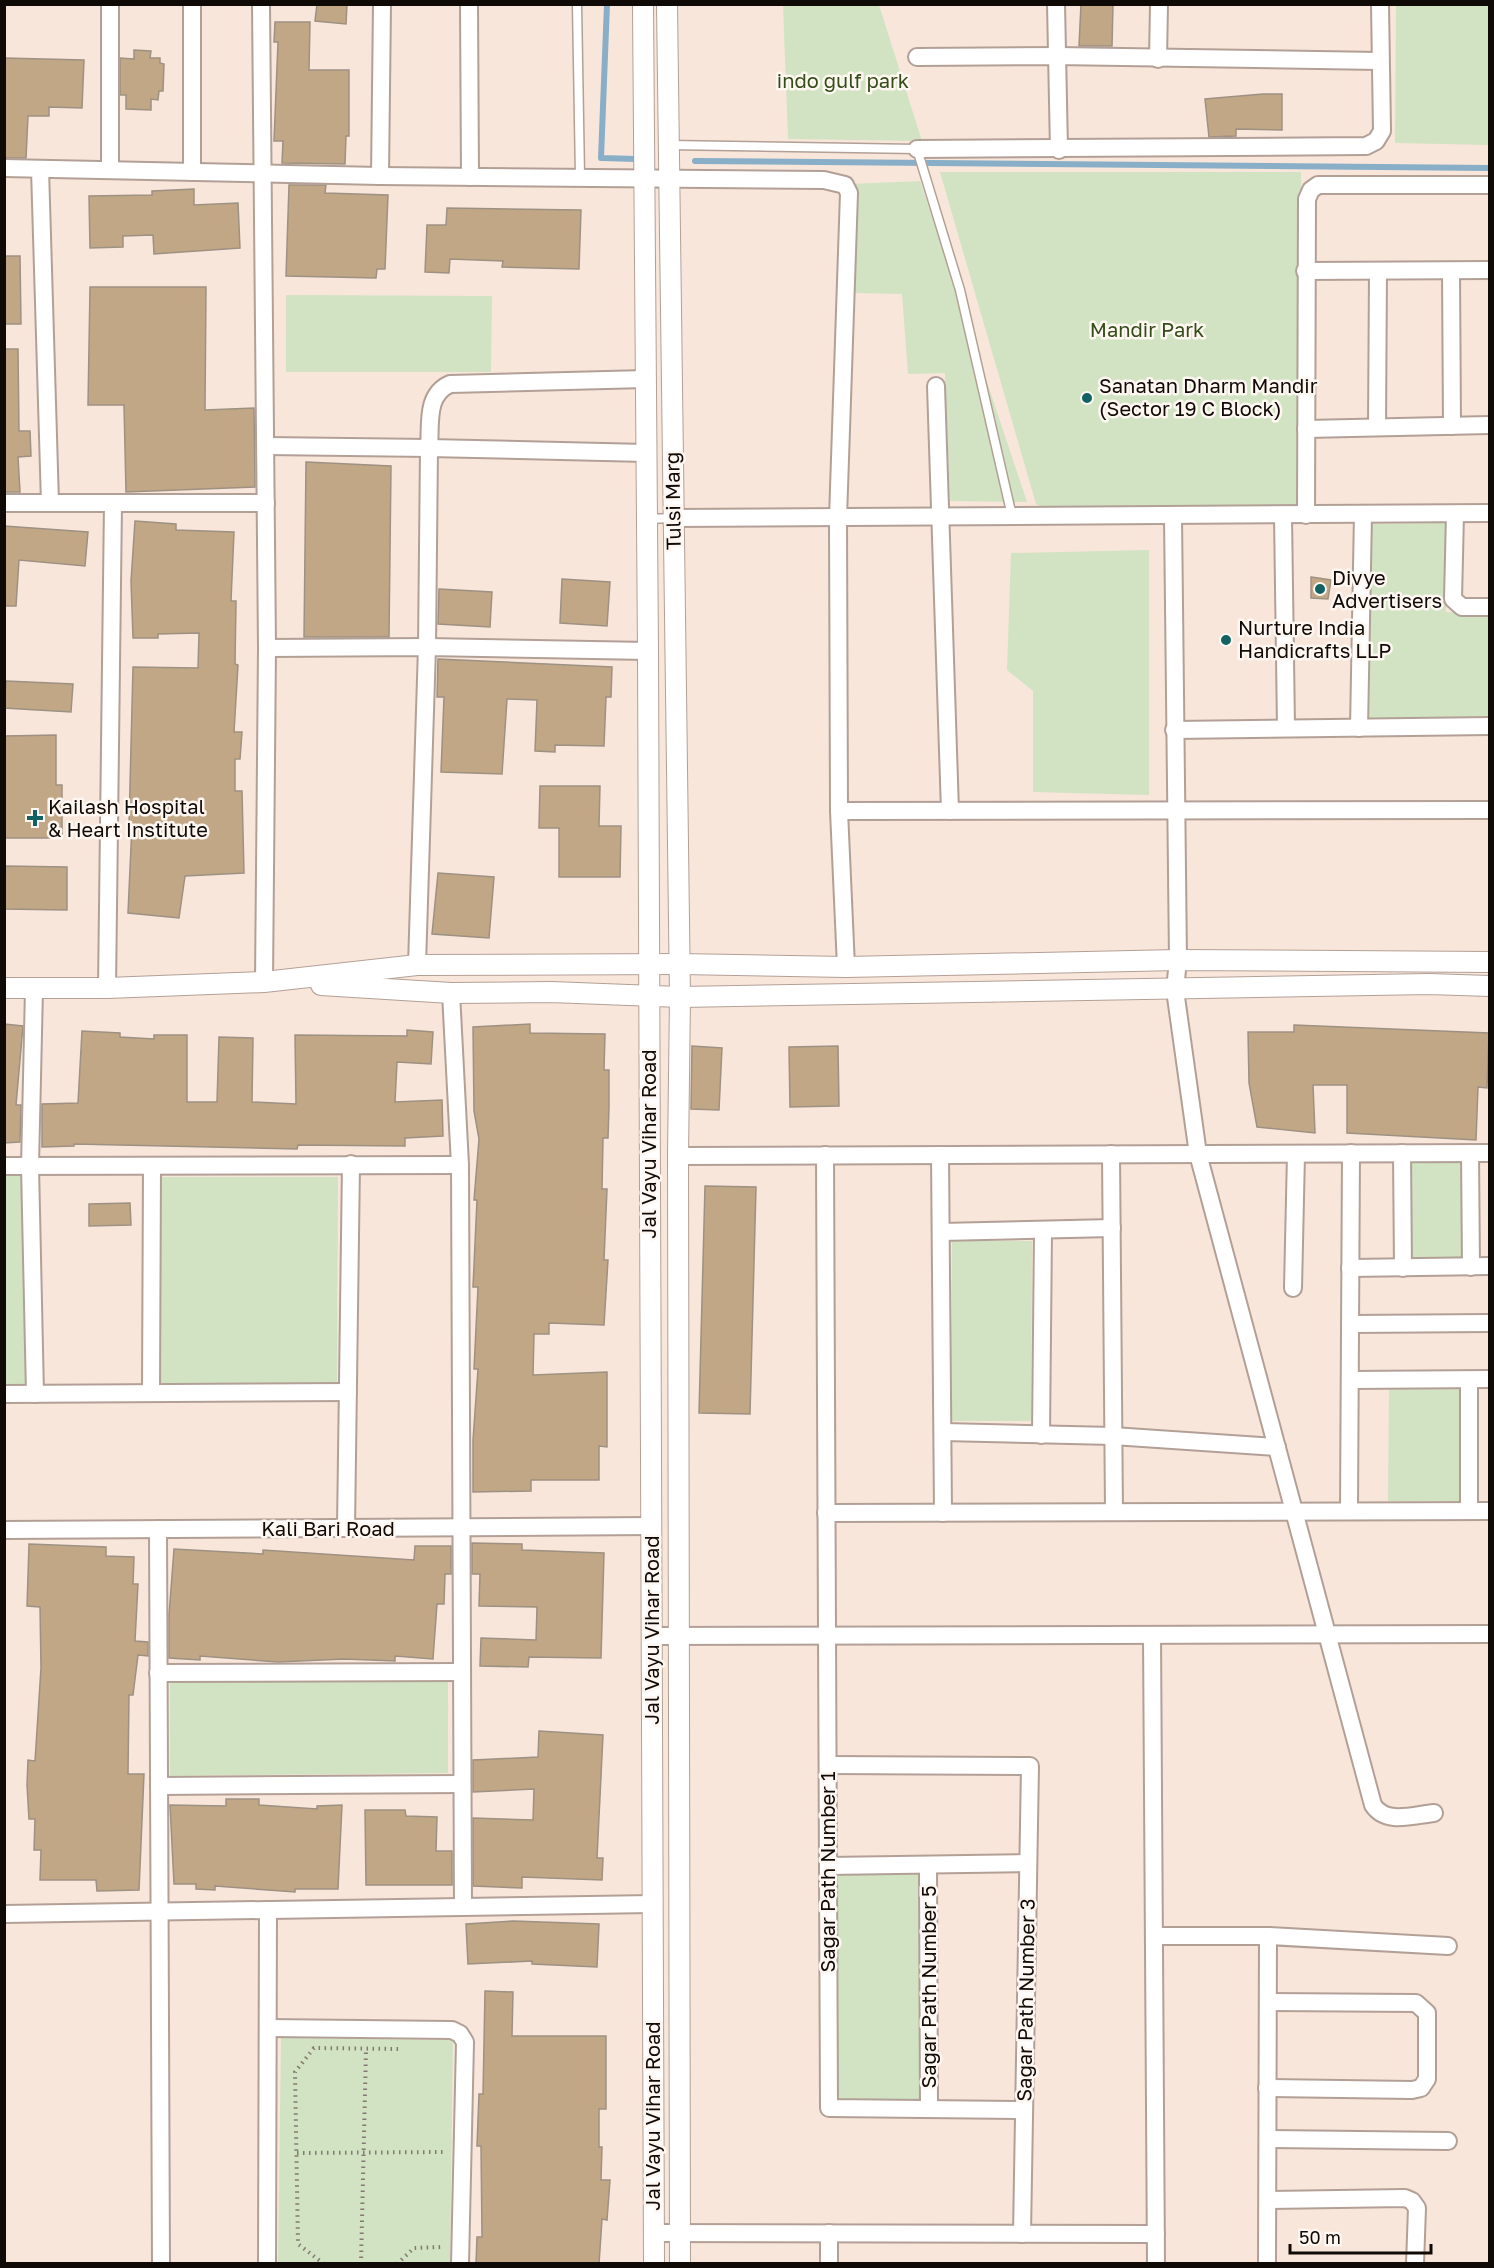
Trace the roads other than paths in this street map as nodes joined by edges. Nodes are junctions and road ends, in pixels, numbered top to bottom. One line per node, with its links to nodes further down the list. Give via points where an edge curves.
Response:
1 (110, 4): 21 (street)
2 (192, 4): 22 (street)
3 (261, 4): 23 (street)
4 (382, 4): 24 (street)
5 (469, 4): 25 (street)
6 (577, 4): 26 (lane)
7 (643, 4): 27 (street, Tulsi Marg)
8 (667, 4): 16 (street, Tulsi Marg)
9 (1056, 4): 12 (street)
10 (1158, 4): 14 (street)
11 (1380, 4): 15 (street)
12 (1056, 56): 13 (street); 14 (street); 18 (street)
13 (917, 57)
14 (1158, 59): 15 (street)
15 (1380, 61): 18 (street, via 1382,131 1376,141 1366,146)
16 (668, 145): 17 (lane); 28 (street, Tulsi Marg)
17 (917, 150): 18 (street); 54 (lane, via 960,290)
18 (1059, 150)
19 (4, 168): 20 (street)
20 (40, 169): 21 (street); 44 (street)
21 (110, 170): 22 (street)
22 (192, 172): 23 (street)
23 (263, 174): 24 (street); 40 (street)
24 (380, 176): 25 (street)
25 (470, 177): 26 (street)
26 (580, 177): 27 (street)
27 (644, 178): 28 (street); 34 (street, Tulsi Marg)
28 (669, 178): 55 (street, Tulsi Marg); 56 (street, via 824,180 845,185 849,193)
29 (1490, 185): 31 (street, via 1318,185 1307,200)
30 (1490, 270): 33 (street)
31 (1305, 271): 32 (street); 39 (street)
32 (1378, 271): 33 (street); 38 (street)
33 (1451, 271): 37 (street)
34 (646, 379): 41 (street, via 450,384 432,398); 42 (street, Tulsi Marg)
35 (936, 386): 53 (street)
36 (1490, 425): 37 (street)
37 (1452, 426): 38 (street)
38 (1377, 427): 39 (street)
39 (1306, 429): 51 (street)
40 (266, 446): 41 (street); 46 (street)
41 (429, 448): 42 (street); 59 (street)
42 (646, 453): 57 (street, Tulsi Marg)
43 (4, 503): 44 (street)
44 (50, 503): 45 (street)
45 (113, 503): 46 (street); 81 (street)
46 (266, 503): 60 (street)
47 (1490, 513): 49 (street)
48 (1363, 514): 49 (street); 51 (street); 63 (street)
49 (1455, 514): 58 (street, via 1453,598 1462,607)
50 (1283, 515): 51 (street); 52 (street); 64 (street)
51 (1306, 515)
52 (1173, 516): 54 (street); 65 (street)
53 (940, 517): 54 (street); 56 (street); 69 (street)
54 (1012, 517)
55 (673, 518): 56 (street); 57 (lane); 74 (street, Tulsi Marg)
56 (838, 518): 68 (street)
57 (647, 519): 61 (street, Tulsi Marg)
58 (1490, 608)
59 (427, 647): 60 (street); 61 (street); 75 (street)
60 (267, 648): 77 (street)
61 (648, 651): 73 (street, Tulsi Marg)
62 (1490, 726): 63 (street)
63 (1359, 728): 64 (street)
64 (1286, 729): 65 (street)
65 (1174, 730): 66 (street)
66 (1174, 810): 67 (street); 69 (street); 70 (street)
67 (1490, 810)
68 (839, 811): 69 (street); 76 (street)
69 (950, 811)
70 (1178, 960): 71 (street); 76 (street); 82 (street)
71 (1490, 962)
72 (552, 964): 73 (street); 75 (street); 83 (street)
73 (648, 964): 74 (street); 85 (street, Tulsi Marg)
74 (680, 964): 76 (street); 86 (street, Tulsi Marg)
75 (417, 965): 77 (street)
76 (846, 967)
77 (264, 982): 81 (street); 84 (street)
78 (1490, 986): 82 (street)
79 (4, 988): 80 (street)
80 (34, 988): 81 (street); 100 (street)
81 (107, 988)
82 (1174, 990): 86 (street); 91 (street)
83 (551, 992): 84 (street); 85 (street)
84 (451, 993): 98 (street)
85 (648, 996): 86 (street); 130 (street, Jal Vayu Vihar Road)
86 (680, 997): 96 (street, Jal Vayu Vihar Road)
87 (1402, 1153): 88 (street); 93 (street); 108 (street)
88 (1470, 1153): 89 (street); 106 (street)
89 (1490, 1153)
90 (1112, 1154): 91 (street); 95 (street); 102 (street)
91 (1198, 1154): 92 (street); 122 (street)
92 (1296, 1154): 93 (street); 109 (street)
93 (1351, 1154): 107 (street)
94 (825, 1155): 95 (street); 96 (street); 128 (street, Sagar Path Number 1)
95 (940, 1155): 104 (street)
96 (678, 1156): 140 (street, Jal Vayu Vihar Road)
97 (351, 1164): 98 (street); 101 (street); 115 (street)
98 (460, 1165): 132 (street)
99 (4, 1166): 100 (street)
100 (30, 1166): 101 (street); 118 (street)
101 (152, 1166): 116 (street)
102 (1112, 1228): 103 (street); 121 (street)
103 (1043, 1231): 104 (street); 120 (street)
104 (941, 1232): 119 (street)
105 (1490, 1266): 106 (street)
106 (1471, 1267): 108 (street)
107 (1350, 1268): 108 (street); 111 (street)
108 (1403, 1268)
109 (1293, 1288)
110 (1490, 1323): 111 (street)
111 (1350, 1324): 112 (street)
112 (1350, 1380): 113 (street); 123 (street)
113 (1469, 1380): 114 (street); 124 (street)
114 (1490, 1380)
115 (348, 1392): 116 (street); 131 (street)
116 (151, 1393): 118 (street)
117 (4, 1394): 118 (street)
118 (35, 1394)
119 (943, 1432): 120 (street); 129 (street)
120 (1041, 1435): 121 (street)
121 (1113, 1436): 122 (street); 126 (street)
122 (1276, 1447): 127 (street)
123 (1349, 1511): 124 (street); 127 (street)
124 (1469, 1511): 125 (street)
125 (1490, 1511)
126 (1114, 1512): 127 (street); 129 (street)
127 (1294, 1512): 135 (street)
128 (826, 1513): 129 (street); 137 (street, Sagar Path Number 1)
129 (942, 1513)
130 (652, 1526): 132 (street, Kali Bari Road); 139 (street, Jal Vayu Vihar Road)
131 (346, 1528): 132 (street, Kali Bari Road); 134 (street, Kali Bari Road)
132 (460, 1529): 141 (street)
133 (4, 1530): 134 (street, Kali Bari Road)
134 (158, 1530): 142 (street)
135 (1327, 1634): 136 (street); 138 (street); 146 (street, via 1373,1805 1388,1818)
136 (1490, 1634)
137 (827, 1635): 138 (street); 140 (street); 143 (street, Sagar Path Number 1)
138 (1152, 1635): 155 (street)
139 (653, 1636): 140 (street); 150 (street, Jal Vayu Vihar Road)
140 (679, 1636): 167 (street, Jal Vayu Vihar Road)
141 (460, 1672): 142 (street); 144 (street)
142 (158, 1673): 145 (street)
143 (828, 1765): 147 (street, Sagar Path Number 3, via 1030,1766); 149 (street, Sagar Path Number 1)
144 (462, 1784): 145 (street); 151 (street)
145 (159, 1786): 153 (street)
146 (1434, 1813)
147 (1028, 1863): 148 (street); 162 (street, Sagar Path Number 3)
148 (928, 1865): 149 (street); 161 (street, Sagar Path Number 5)
149 (828, 1866): 161 (street, Sagar Path Number 1, via 829,2108)
150 (653, 1904): 151 (street); 166 (street, Jal Vayu Vihar Road)
151 (463, 1907): 152 (street)
152 (268, 1910): 153 (street); 159 (street)
153 (159, 1912): 154 (street); 171 (street)
154 (4, 1914)
155 (1154, 1936): 156 (street); 170 (street)
156 (1268, 1936): 157 (street); 158 (street)
157 (1448, 1946)
158 (1268, 2002): 160 (street); 160 (street, via 1416,2004 1427,2013 1427,2079 1421,2088)
159 (268, 2028): 172 (street); 173 (street, via 452,2030 460,2034 465,2042)
160 (1268, 2088): 163 (street)
161 (929, 2109): 162 (street)
162 (1024, 2110): 169 (street, Sagar Path Number 3)
163 (1268, 2139): 164 (street); 165 (street)
164 (1448, 2140)
165 (1268, 2200): 178 (street); 179 (street, via 1412,2201 1417,2208)
166 (654, 2233): 167 (street); 174 (street, Jal Vayu Vihar Road)
167 (680, 2233): 168 (street); 175 (street, Jal Vayu Vihar Road)
168 (829, 2233): 169 (street); 176 (street)
169 (1022, 2234): 170 (street)
170 (1156, 2234): 177 (street)
171 (161, 2264)
172 (267, 2264)
173 (460, 2264)
174 (654, 2264)
175 (680, 2264)
176 (829, 2264)
177 (1156, 2264)
178 (1268, 2264)
179 (1415, 2264)

